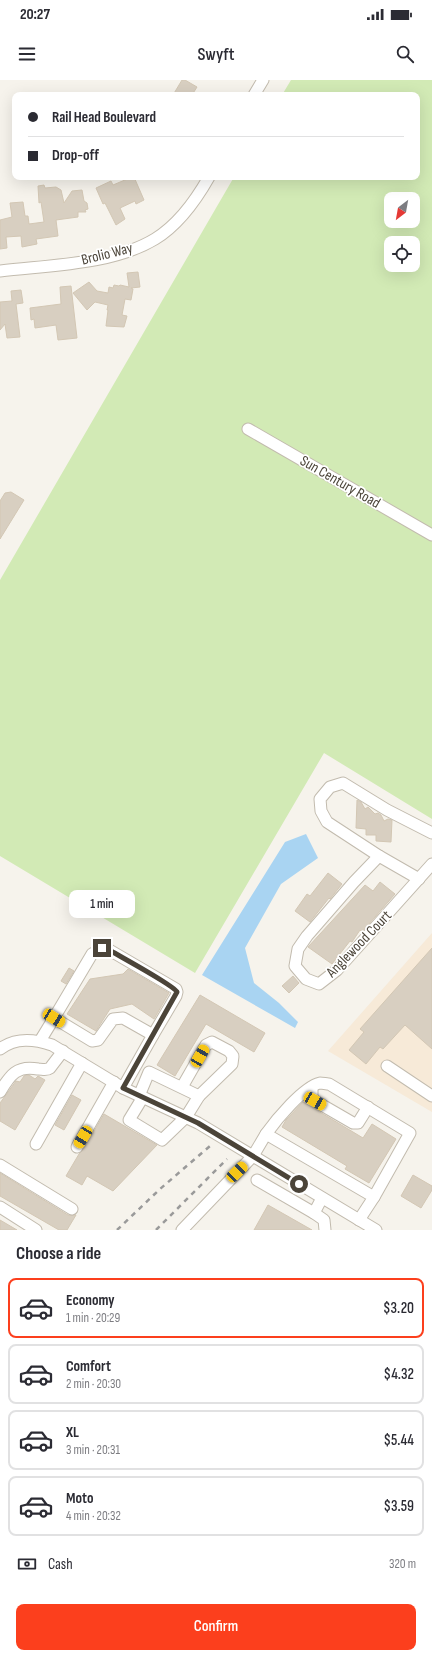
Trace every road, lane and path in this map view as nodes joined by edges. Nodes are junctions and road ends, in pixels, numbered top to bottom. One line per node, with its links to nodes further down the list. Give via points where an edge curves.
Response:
1 (263, 80): 2 (street)
2 (256, 92)
3 (207, 180): 4 (street, Brolio Way, via 199,195 174,223 156,239 128,252 99,259)
4 (0, 271)
5 (248, 428): 6 (street, Sun Century Road)
6 (432, 535)
7 (432, 833): 8 (street, via 343,783 330,787 320,799 321,811 327,822)
8 (379, 856): 10 (street); 10 (street, Anglewood Court, via 298,949 295,966 306,979 319,984 337,970)
9 (432, 864): 10 (street, Anglewood Court)
10 (419, 879)
11 (54, 1018): 12 (street, via 92,1041 98,1040 113,1019 123,1018); 12 (street, via 92,954 102,948 176,989 176,996); 13 (street)
12 (153, 1035): 18 (street)
13 (40, 1041): 14 (street, via 18,1041); 15 (street)
14 (0, 1049)
15 (62, 1051): 16 (street); 21 (street, via 47,1070 28,1067 15,1072)
16 (82, 1063): 18 (street); 28 (street)
17 (387, 1066): 23 (street)
18 (119, 1085): 24 (street); 29 (street)
19 (182, 1087): 22 (street); 22 (street, via 206,1045 212,1042 229,1051 233,1056 232,1064); 24 (street, via 150,1072)
20 (312, 1087): 25 (street, via 320,1083 329,1084); 25 (street, via 312,1098 315,1101 353,1123 358,1123); 27 (street, via 285,1111)
21 (0, 1092)
22 (199, 1096): 26 (street)
23 (432, 1096)
24 (141, 1097): 26 (street); 26 (street, via 129,1120 162,1140)
25 (368, 1107): 33 (street, via 410,1133)
26 (186, 1117): 30 (street)
27 (266, 1134): 30 (street); 33 (street)
28 (36, 1144)
29 (77, 1147)
30 (253, 1156): 34 (street); 40 (street)
31 (0, 1166): 36 (street)
32 (258, 1180): 37 (street)
33 (374, 1197): 38 (street)
34 (322, 1198): 37 (street); 38 (street)
35 (0, 1208): 39 (street)
36 (72, 1209)
37 (314, 1213): 41 (street, via 324,1220)
38 (359, 1220): 42 (street)
39 (36, 1230)
40 (182, 1230)
41 (325, 1230)
42 (376, 1230)

